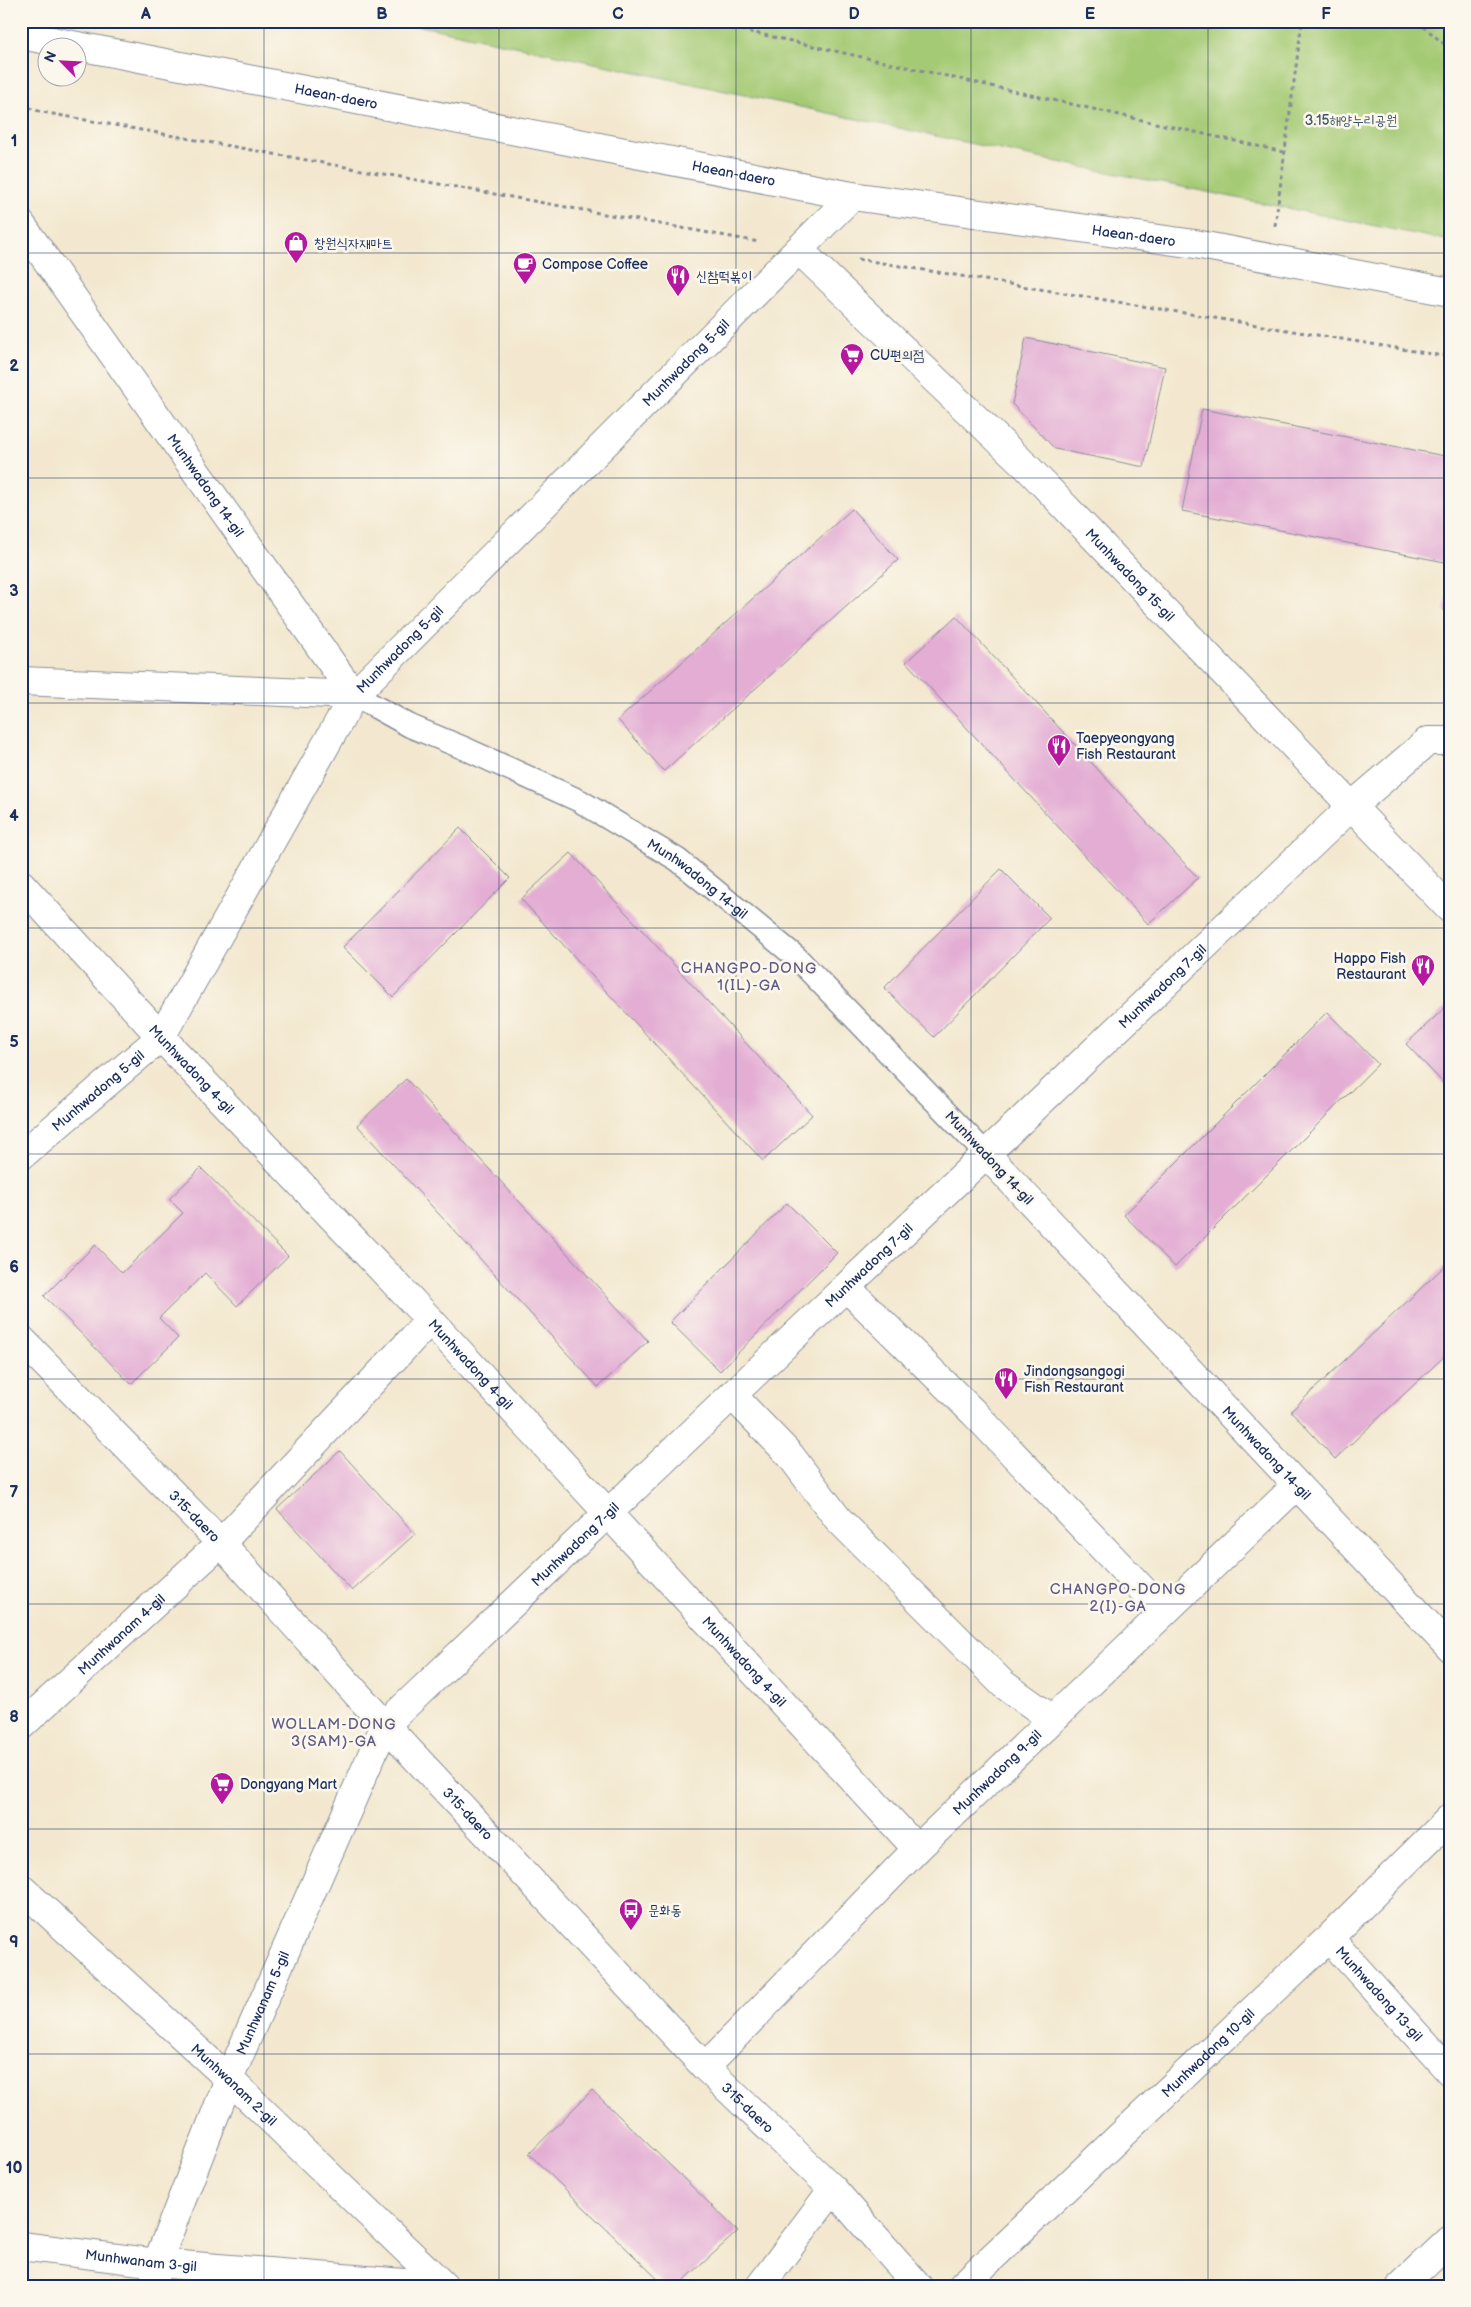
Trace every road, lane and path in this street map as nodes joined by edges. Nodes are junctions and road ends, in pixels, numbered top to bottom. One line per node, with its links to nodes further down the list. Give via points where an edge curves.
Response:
1 (702, 21): 7 (path)
2 (1302, 21): 7 (path)
3 (1417, 21): 5 (path)
4 (21, 36): 8 (street, Haean-daero)
5 (1450, 49)
6 (21, 106): 10 (path, via 61,116)
7 (1284, 152): 12 (path)
8 (852, 196): 10 (street, Munhwadong 5-gil); 12 (street, Haean-daero, via 1195,244)
9 (21, 224): 16 (street, Munhwadong 14-gil)
10 (799, 250): 16 (street, Munhwadong 5-gil); 19 (street, Munhwadong 15-gil, via 1028,468)
11 (848, 258): 14 (path)
12 (1270, 258): 13 (street, Haean-daero)
13 (1450, 292)
14 (1450, 357)
15 (21, 681): 16 (street)
16 (354, 695): 22 (street, Munhwadong 5-gil); 23 (lane, Munhwadong 14-gil, via 410,726 580,801 678,860 796,957)
17 (1450, 721): 18 (street, Munhwadong 7-gil)
18 (1439, 741): 19 (street, Munhwadong 7-gil)
19 (1352, 806): 21 (street, Munhwadong 15-gil); 23 (street, Munhwadong 7-gil)
20 (21, 884): 22 (street, Munhwadong 4-gil)
21 (1450, 909)
22 (160, 1037): 24 (street, Munhwadong 5-gil); 26 (street, Munhwadong 4-gil)
23 (986, 1154): 25 (street, Munhwadong 7-gil); 29 (street, Munhwadong 14-gil)
24 (21, 1156)
25 (846, 1288): 28 (street, Munhwadong 7-gil); 32 (street, via 980,1420)
26 (430, 1320): 30 (street, Munhwadong 4-gil); 31 (street, Munhwanam 4-gil)
27 (21, 1339): 31 (street, 3·15-daero)
28 (732, 1395): 30 (street, Munhwadong 7-gil); 34 (street, via 790,1455 838,1519 1003,1684)
29 (1296, 1486): 32 (street, Munhwadong 9-gil); 33 (street, Munhwadong 14-gil)
30 (609, 1513): 35 (street, Munhwadong 7-gil); 38 (street, Munhwadong 4-gil)
31 (221, 1543): 35 (street, 3·15-daero); 36 (street, Munhwanam 4-gil)
32 (1164, 1612): 34 (street, Munhwadong 9-gil)
33 (1450, 1648)
34 (1052, 1719): 38 (street, Munhwadong 9-gil)
35 (385, 1725): 41 (street, 3·15-daero); 43 (street, Munhwanam 5-gil)
36 (21, 1726)
37 (1450, 1818): 40 (street, Munhwadong 10-gil)
38 (916, 1848): 41 (street, Munhwadong 9-gil)
39 (21, 1888): 43 (street, Munhwanam 2-gil)
40 (1328, 1938): 42 (street, Munhwadong 13-gil); 51 (street, Munhwadong 10-gil)
41 (705, 2067): 44 (street, 3·15-daero)
42 (1450, 2072)
43 (229, 2079): 47 (street, Munhwanam 5-gil); 48 (street, Munhwanam 2-gil)
44 (833, 2189): 49 (street); 50 (street, 3·15-daero)
45 (1450, 2240): 52 (street)
46 (21, 2246): 47 (street, Munhwanam 3-gil)
47 (156, 2274): 48 (street, Munhwanam 3-gil)
48 (443, 2286)
49 (760, 2286)
50 (918, 2286)
51 (962, 2286)
52 (1401, 2286)

